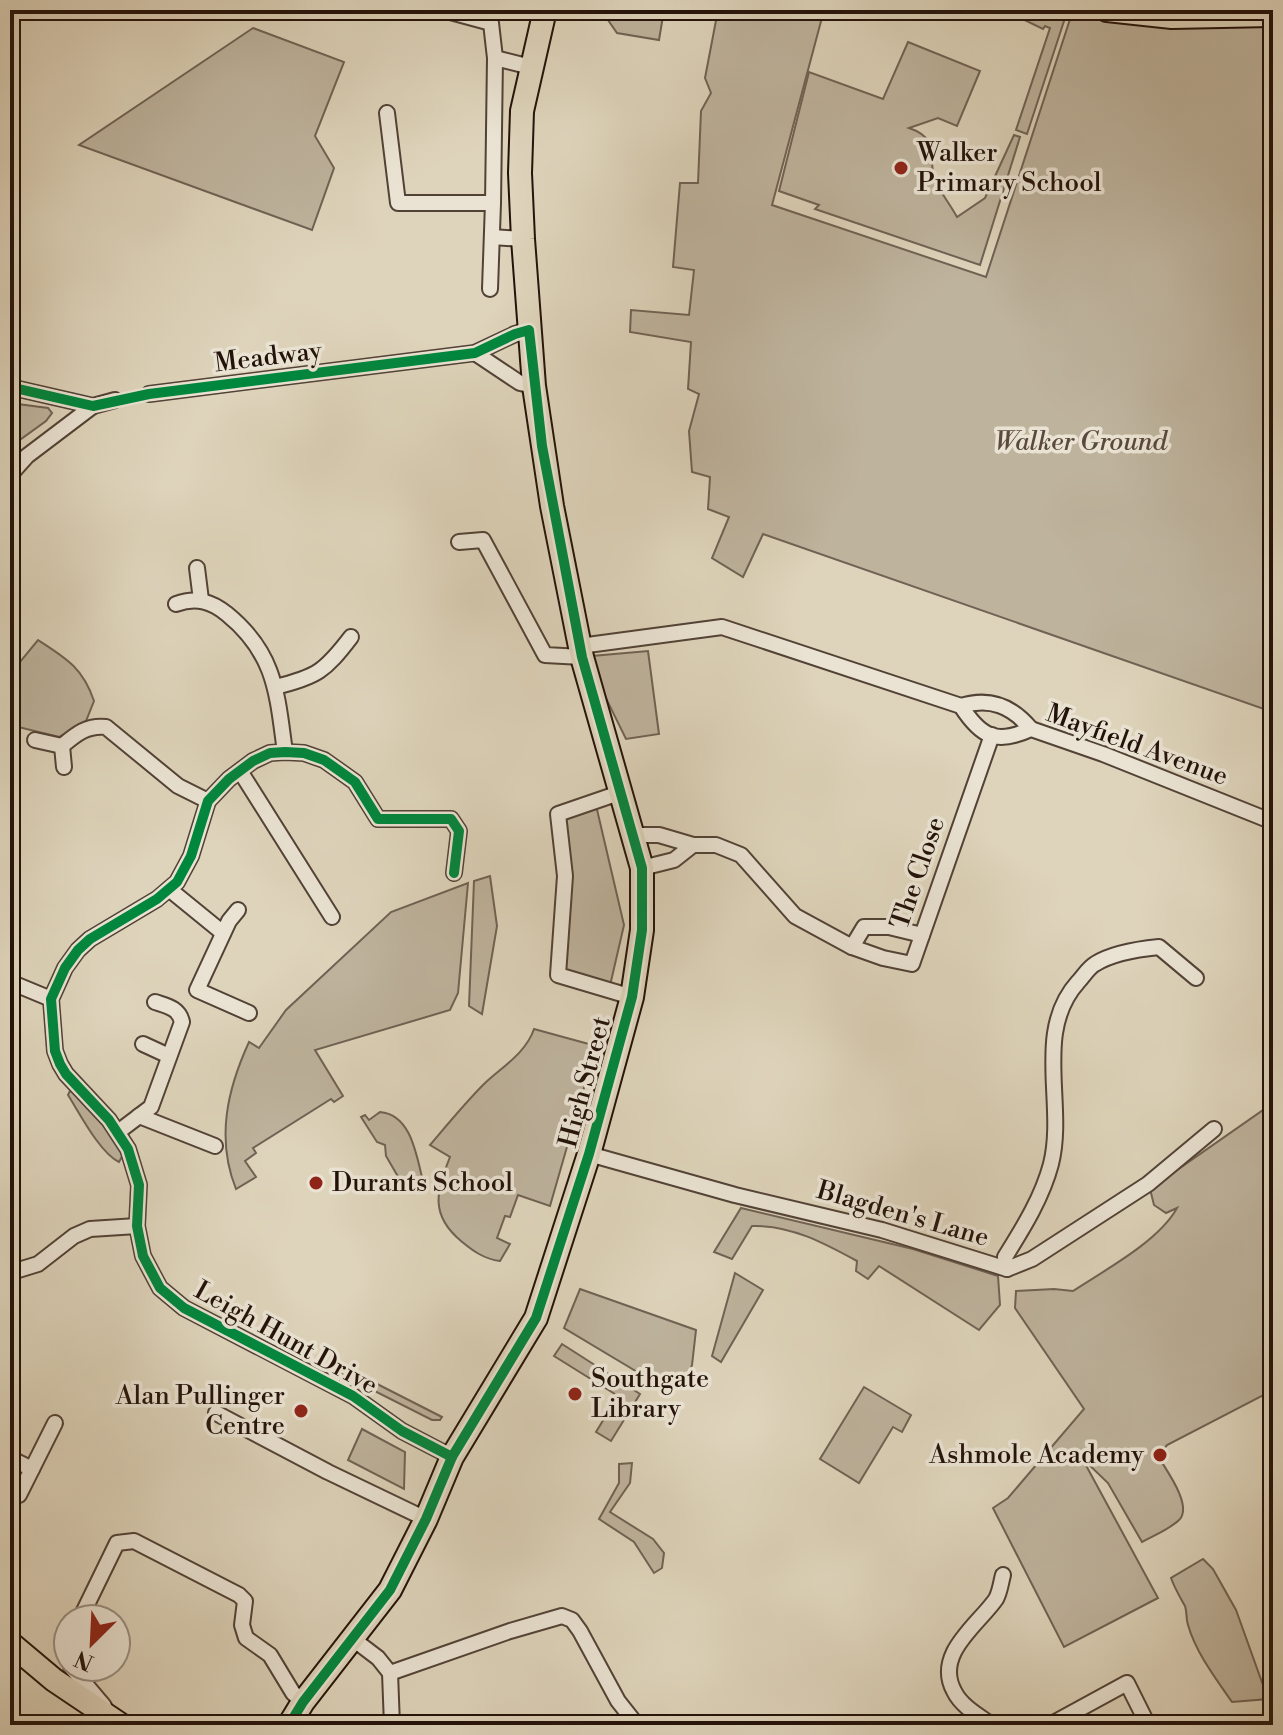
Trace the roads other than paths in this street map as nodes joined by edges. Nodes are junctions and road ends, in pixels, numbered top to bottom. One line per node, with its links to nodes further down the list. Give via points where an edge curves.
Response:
1 (443, 10): 5 (street, via 491,23)
2 (545, 10): 6 (main road, High Street)
3 (1116, 12): 4 (main road)
4 (1273, 15)
5 (495, 58): 6 (street); 8 (street)
6 (531, 67): 10 (main road, High Street, via 522,111)
7 (387, 113): 8 (street, via 398,203)
8 (493, 203): 9 (street)
9 (492, 237): 10 (street); 11 (street)
10 (523, 239): 12 (main road, High Street)
11 (490, 289)
12 (529, 330): 13 (street, Meadway); 14 (main road, High Street)
13 (475, 353): 14 (street, via 520,383); 16 (street, Meadway)
14 (534, 386): 25 (main road, High Street)
15 (10, 387): 18 (street)
16 (149, 394)
17 (115, 400): 18 (street)
18 (93, 406): 19 (street)
19 (10, 475)
20 (459, 542): 25 (street, via 483,540 545,655)
21 (197, 568): 22 (street)
22 (201, 600): 23 (street); 26 (street, via 217,606 252,637)
23 (176, 604)
24 (351, 637): 26 (street, via 316,675)
25 (581, 651): 27 (street, via 722,627); 35 (main road, High Street)
26 (275, 687): 32 (street)
27 (961, 706): 28 (street, via 996,704 1018,714); 29 (street, via 975,727)
28 (1031, 729): 29 (street, Mayfield Avenue, via 1010,739); 37 (street, Mayfield Avenue)
29 (992, 735): 46 (street, The Close)
30 (35, 740): 31 (street)
31 (62, 746): 33 (street); 36 (street, via 92,725 106,727 178,786)
32 (285, 752): 34 (street, via 270,753); 41 (street, via 304,753 340,770 355,782 378,819 451,819 459,831)
33 (64, 767)
34 (240, 771): 36 (street); 44 (street)
35 (622, 792): 38 (main road, High Street); 50 (street, via 558,814 565,876 558,975)
36 (208, 801): 42 (street, via 191,856)
37 (1273, 822)
38 (633, 835): 39 (street, The Close, via 659,835); 40 (main road, High Street)
39 (693, 845): 40 (street, via 674,860); 47 (street, The Close, via 716,845 741,855 795,916)
40 (642, 868): 50 (main road, High Street, via 642,930)
41 (454, 873)
42 (169, 889): 45 (street); 51 (street, via 78,950)
43 (238, 910): 45 (street)
44 (332, 917)
45 (223, 933): 53 (street, via 197,990)
46 (922, 935): 47 (street, via 864,927); 47 (street, The Close, via 912,964)
47 (852, 947)
48 (1196, 978): 62 (street, via 1159,947 1135,950 1094,964 1065,997 1053,1035 1056,1109 1051,1163 1031,1216 1005,1257)
49 (10, 982): 51 (street)
50 (632, 997): 60 (main road, High Street)
51 (51, 999): 58 (street, Leigh Hunt Drive, via 60,1064)
52 (155, 1002): 55 (street, via 180,1014)
53 (249, 1013)
54 (143, 1044): 55 (street)
55 (169, 1056): 56 (street, via 151,1107)
56 (139, 1116): 58 (street); 59 (street)
57 (1214, 1129): 62 (street, Blagden's Lane, via 1148,1184 1032,1259)
58 (118, 1132): 61 (street, Leigh Hunt Drive, via 139,1185)
59 (215, 1146)
60 (589, 1154): 62 (street, Blagden's Lane, via 882,1230); 66 (main road, High Street, via 536,1318)
61 (137, 1226): 63 (street, via 90,1229); 66 (street, Leigh Hunt Drive, via 153,1277 184,1308 353,1396 402,1431)
62 (1007, 1269)
63 (10, 1277)
64 (216, 1413): 70 (street)
65 (55, 1423): 68 (street)
66 (452, 1457): 70 (main road, High Street)
67 (10, 1458): 68 (street)
68 (32, 1469): 69 (street)
69 (19, 1495)
70 (426, 1519): 73 (main road, High Street, via 390,1590)
71 (1003, 1575): 82 (street, via 997,1597 956,1645 949,1667 953,1691)
72 (88, 1603): 77 (street, via 117,1543 134,1541 239,1595 245,1601 246,1638 270,1655)
73 (353, 1639): 75 (street); 77 (main road, High Street)
74 (10, 1643): 78 (main road)
75 (390, 1673): 80 (street); 81 (street, via 562,1616 580,1631)
76 (84, 1683): 78 (street)
77 (303, 1702): 79 (main road, High Street)
78 (117, 1722)
79 (289, 1725)
80 (392, 1725)
81 (637, 1725)
82 (992, 1725)
83 (1050, 1725): 84 (street, via 1127,1683)
84 (1148, 1725)

